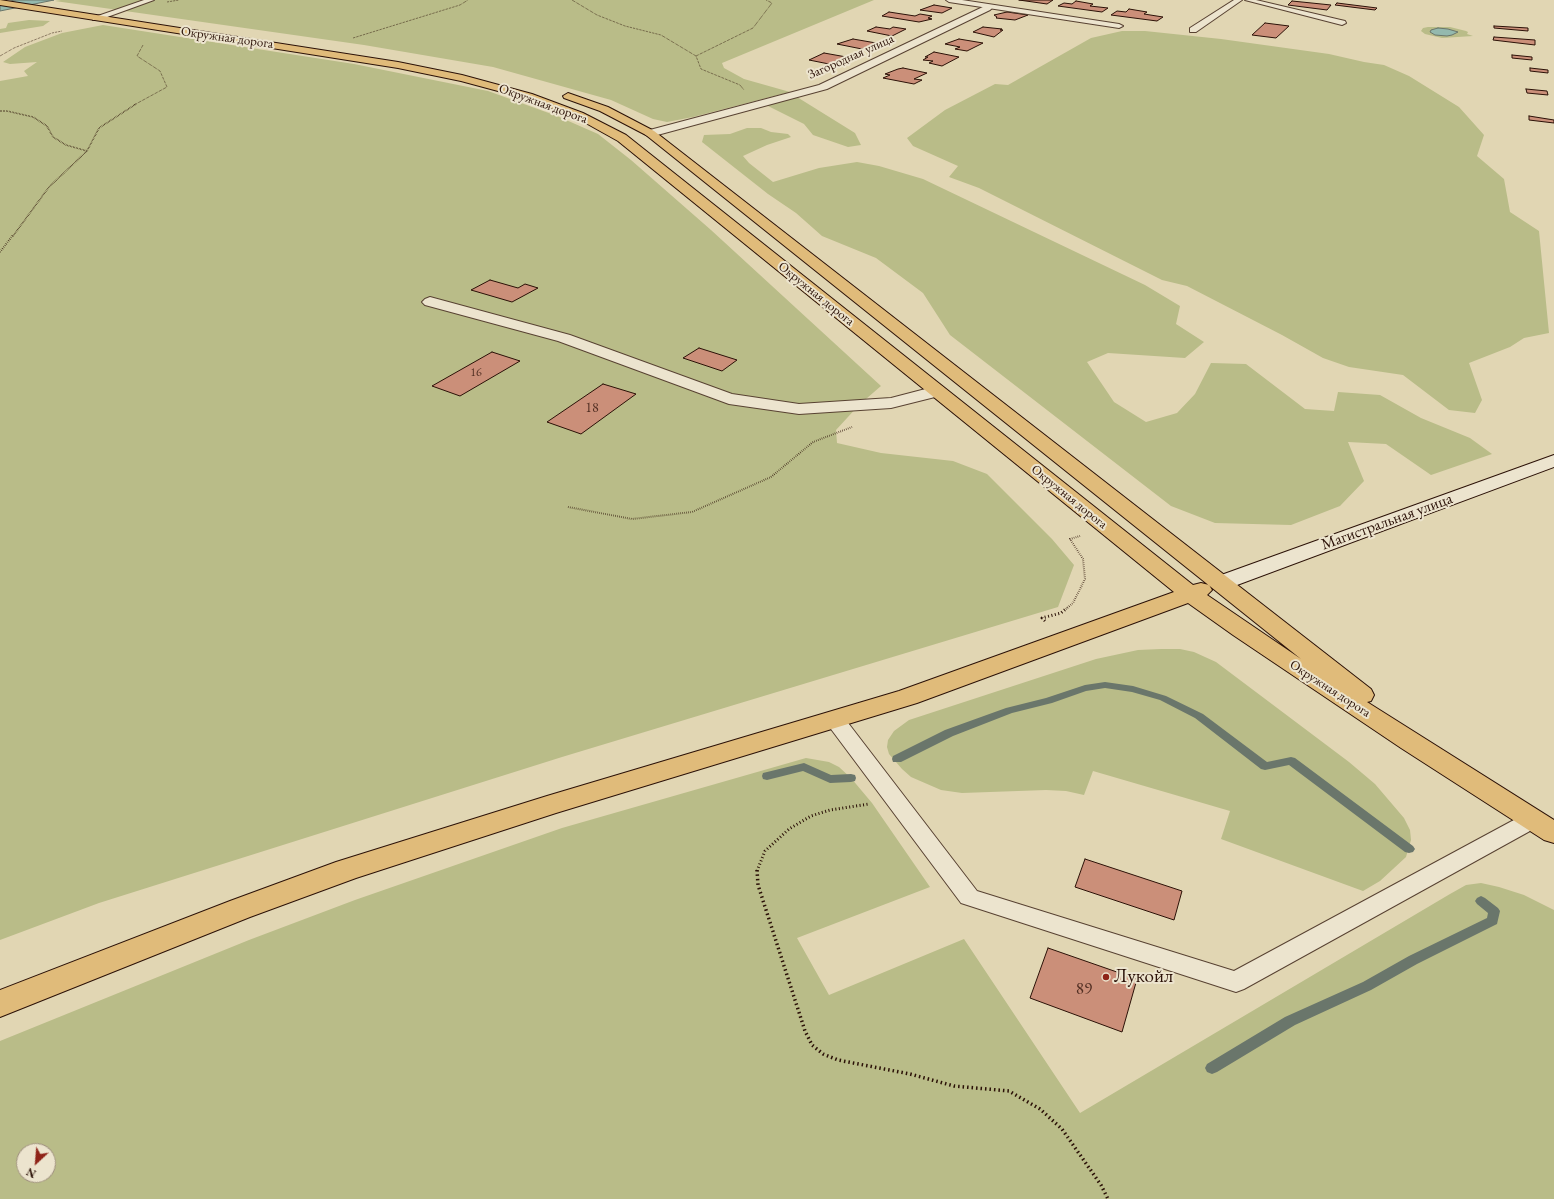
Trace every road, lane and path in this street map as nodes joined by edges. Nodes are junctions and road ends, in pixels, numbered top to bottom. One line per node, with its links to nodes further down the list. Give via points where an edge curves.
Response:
1 (14, 0): 11 (main road, Окружная дорога)
2 (152, 0): 12 (lane)
3 (468, 0): 18 (path, via 460,5)
4 (572, 0): 20 (path, via 597,15 625,26 661,35)
5 (766, 0): 20 (path, via 772,3 753,28)
6 (949, 0): 10 (lane)
7 (1239, 0): 16 (lane)
8 (1248, 0): 13 (lane)
9 (0, 2): 11 (main road, Окружная дорога)
10 (989, 7): 14 (lane); 24 (street, Загородная улица, via 832,83)
11 (69, 11): 12 (main road, Окружная дорога)
12 (102, 16): 18 (main road, Окружная дорога); 29 (main road, Окружная дорога, via 398,64 528,96 579,115 622,138)
13 (1342, 23)
14 (1120, 26)
15 (67, 30): 19 (path, via 14,48)
16 (1193, 30)
17 (137, 43): 26 (path, via 144,45 137,56 160,71 166,87 99,128)
18 (333, 45): 21 (main road, Окружная дорога)
19 (0, 56)
20 (696, 56): 24 (path, via 701,69 744,89)
21 (466, 68)
22 (561, 94): 25 (main road, Окружная дорога, via 604,109)
23 (0, 111): 26 (path, via 33,116 47,126 53,137 66,145)
24 (718, 115): 25 (street, Загородная улица)
25 (650, 133): 34 (main road, Окружная дорога)
26 (87, 151): 27 (path, via 49,187)
27 (0, 252)
28 (430, 302): 29 (street, via 564,338 729,399 799,409 891,403)
29 (937, 391): 33 (main road, Окружная дорога)
30 (855, 426): 32 (path, via 813,442 771,477 692,512 632,519)
31 (1554, 461): 34 (street, Магистральная улица)
32 (568, 507)
33 (1107, 528): 35 (main road, Окружная дорога); 36 (path, via 1070,539 1083,559 1085,579 1073,603 1061,613 1042,618)
34 (1221, 583): 35 (main road); 39 (main road, Окружная дорога, via 1408,732)
35 (1190, 594): 36 (main road); 39 (main road, Окружная дорога, via 1404,738)
36 (1064, 640): 37 (main road, via 908,698)
37 (835, 720): 39 (lane, via 969,897 1236,982); 40 (main road, via 346,870)
38 (872, 803): 41 (path, via 811,816 789,829 765,851 757,869 758,885 805,1031 812,1045 823,1054 838,1060 910,1074 954,1086 1009,1092 1040,1109 1062,1128)
39 (1543, 827)
40 (0, 1004)
41 (1108, 1199)

